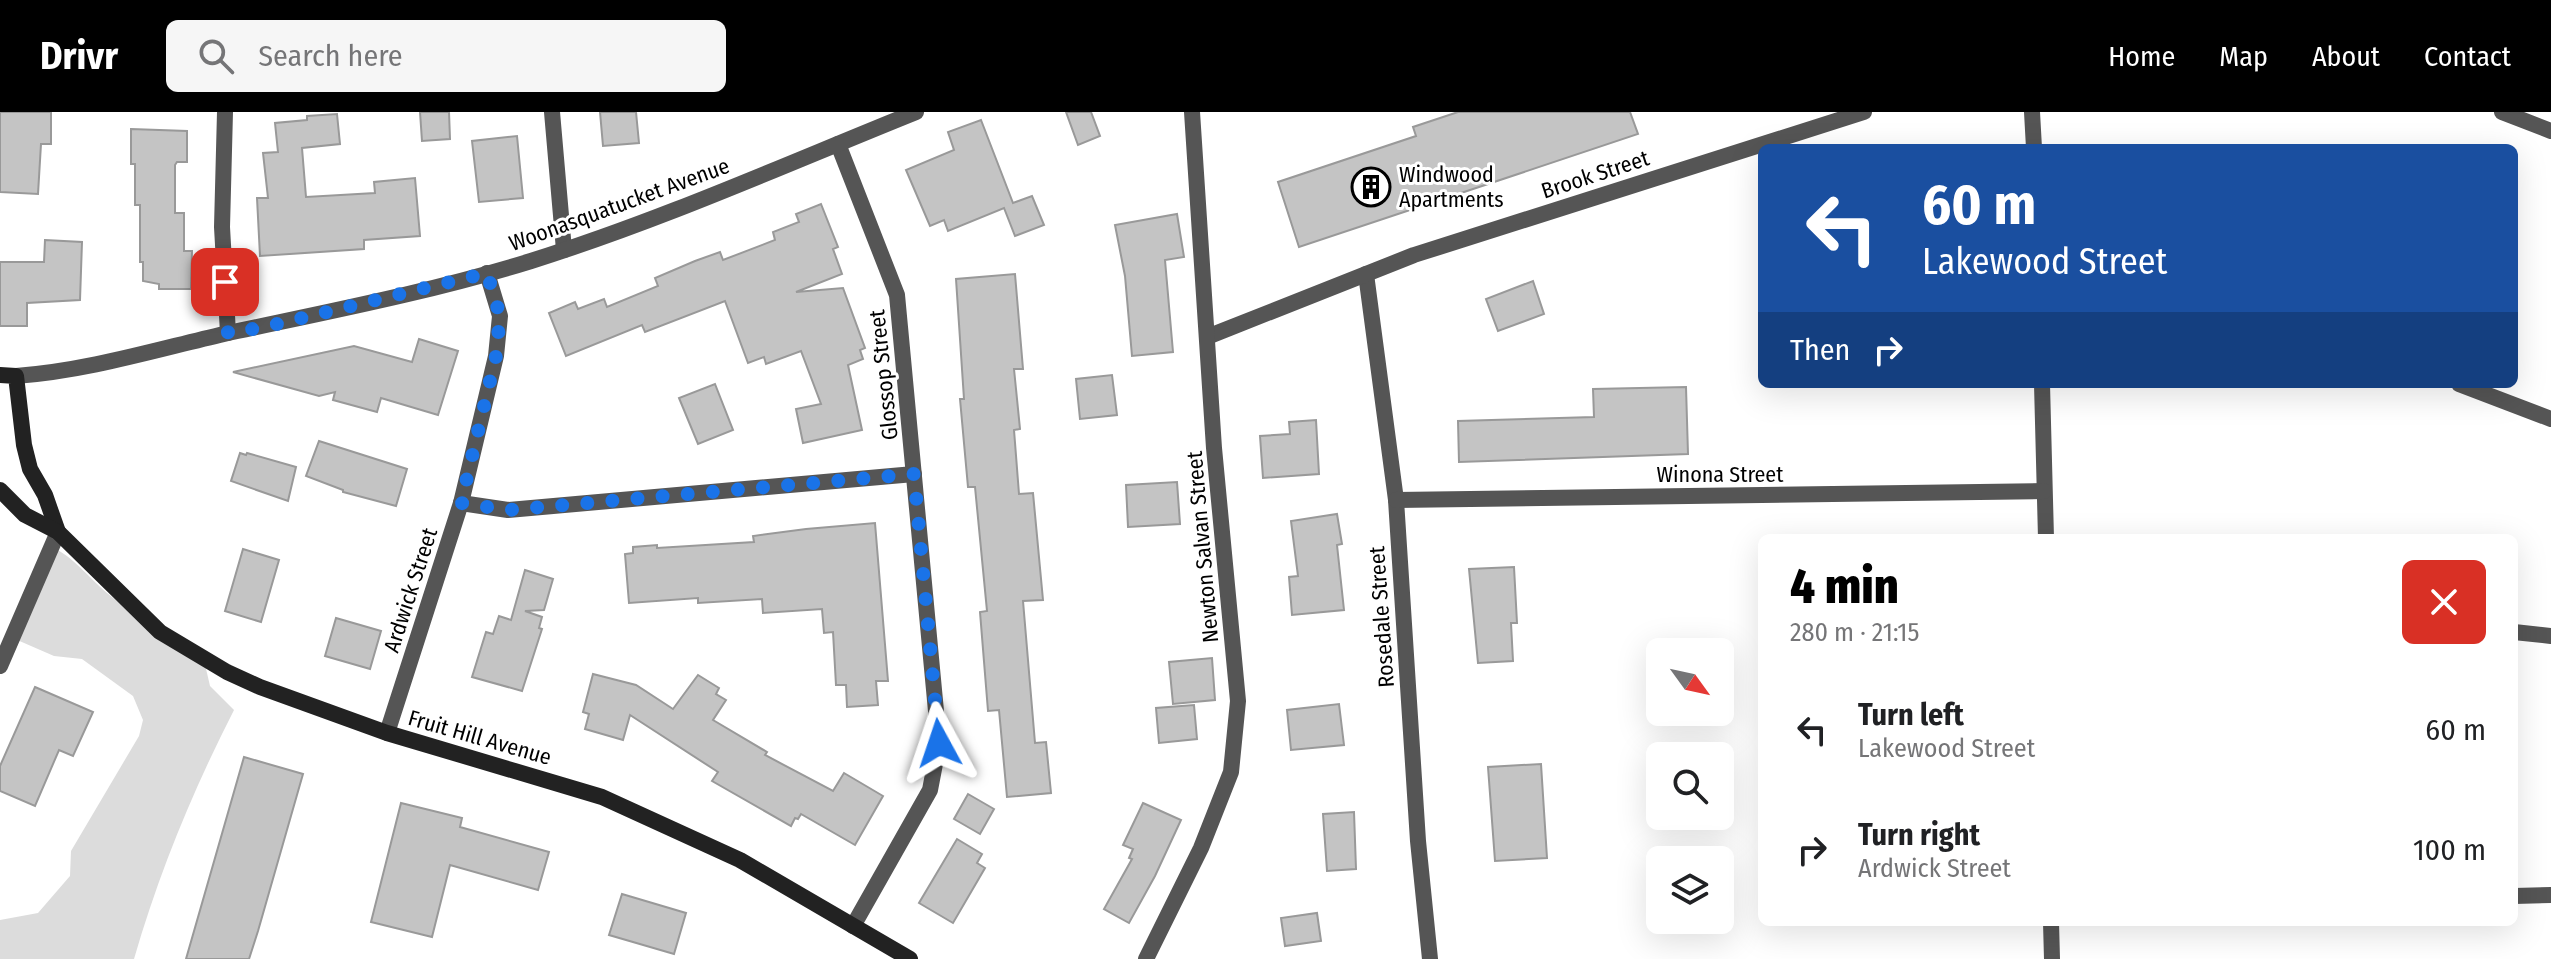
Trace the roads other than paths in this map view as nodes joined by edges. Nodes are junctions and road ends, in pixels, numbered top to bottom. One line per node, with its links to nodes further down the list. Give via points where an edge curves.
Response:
1 (225, 112): 16 (street, via 222,227)
2 (552, 112): 13 (street)
3 (916, 112): 9 (street, Woonasquatucket Avenue)
4 (1192, 112): 17 (street, Newton Salvan Street)
5 (1864, 112): 10 (street, Brook Street)
6 (2032, 112): 11 (street)
7 (2502, 112): 8 (street)
8 (2551, 131)
9 (838, 144): 13 (street, Woonasquatucket Avenue); 22 (street, Glossop Street, via 897,295)
10 (1763, 144)
11 (2034, 144)
12 (1758, 146): 15 (street, Brook Street)
13 (564, 250): 14 (street, Woonasquatucket Avenue)
14 (487, 273): 16 (street, Woonasquatucket Avenue); 26 (street, Ardwick Street, via 500,316 496,356)
15 (1366, 274): 17 (street, Brook Street); 25 (street, Rosedale Street)
16 (228, 333): 18 (street, Woonasquatucket Avenue, via 53,374)
17 (1207, 337): 38 (street, Newton Salvan Street, via 1238,701 1231,772 1201,848)
18 (8, 376): 27 (main road, Fruit Hill Avenue, via 30,469)
19 (2042, 388): 24 (street)
20 (2470, 388): 21 (street)
21 (2551, 419)
22 (914, 474): 26 (street, via 508,510); 35 (street, Glossop Street, via 938,754 930,790)
23 (0, 490): 27 (main road, Fruit Hill Avenue, via 25,515)
24 (2044, 491): 25 (street, Winona Street); 28 (street)
25 (1396, 500): 39 (street, Rosedale Street)
26 (461, 503): 32 (street, Ardwick Street)
27 (58, 532): 31 (street); 32 (main road, Fruit Hill Avenue, via 160,632 194,654 260,687)
28 (2046, 534)
29 (2518, 632): 30 (street)
30 (2551, 636)
31 (0, 666)
32 (387, 733): 35 (main road, Fruit Hill Avenue, via 602,797 740,860)
33 (2551, 895): 34 (street)
34 (2518, 896)
35 (853, 926): 37 (main road, Fruit Hill Avenue)
36 (2051, 926): 40 (street)
37 (910, 959)
38 (1146, 959)
39 (1430, 959)
40 (2052, 959)

